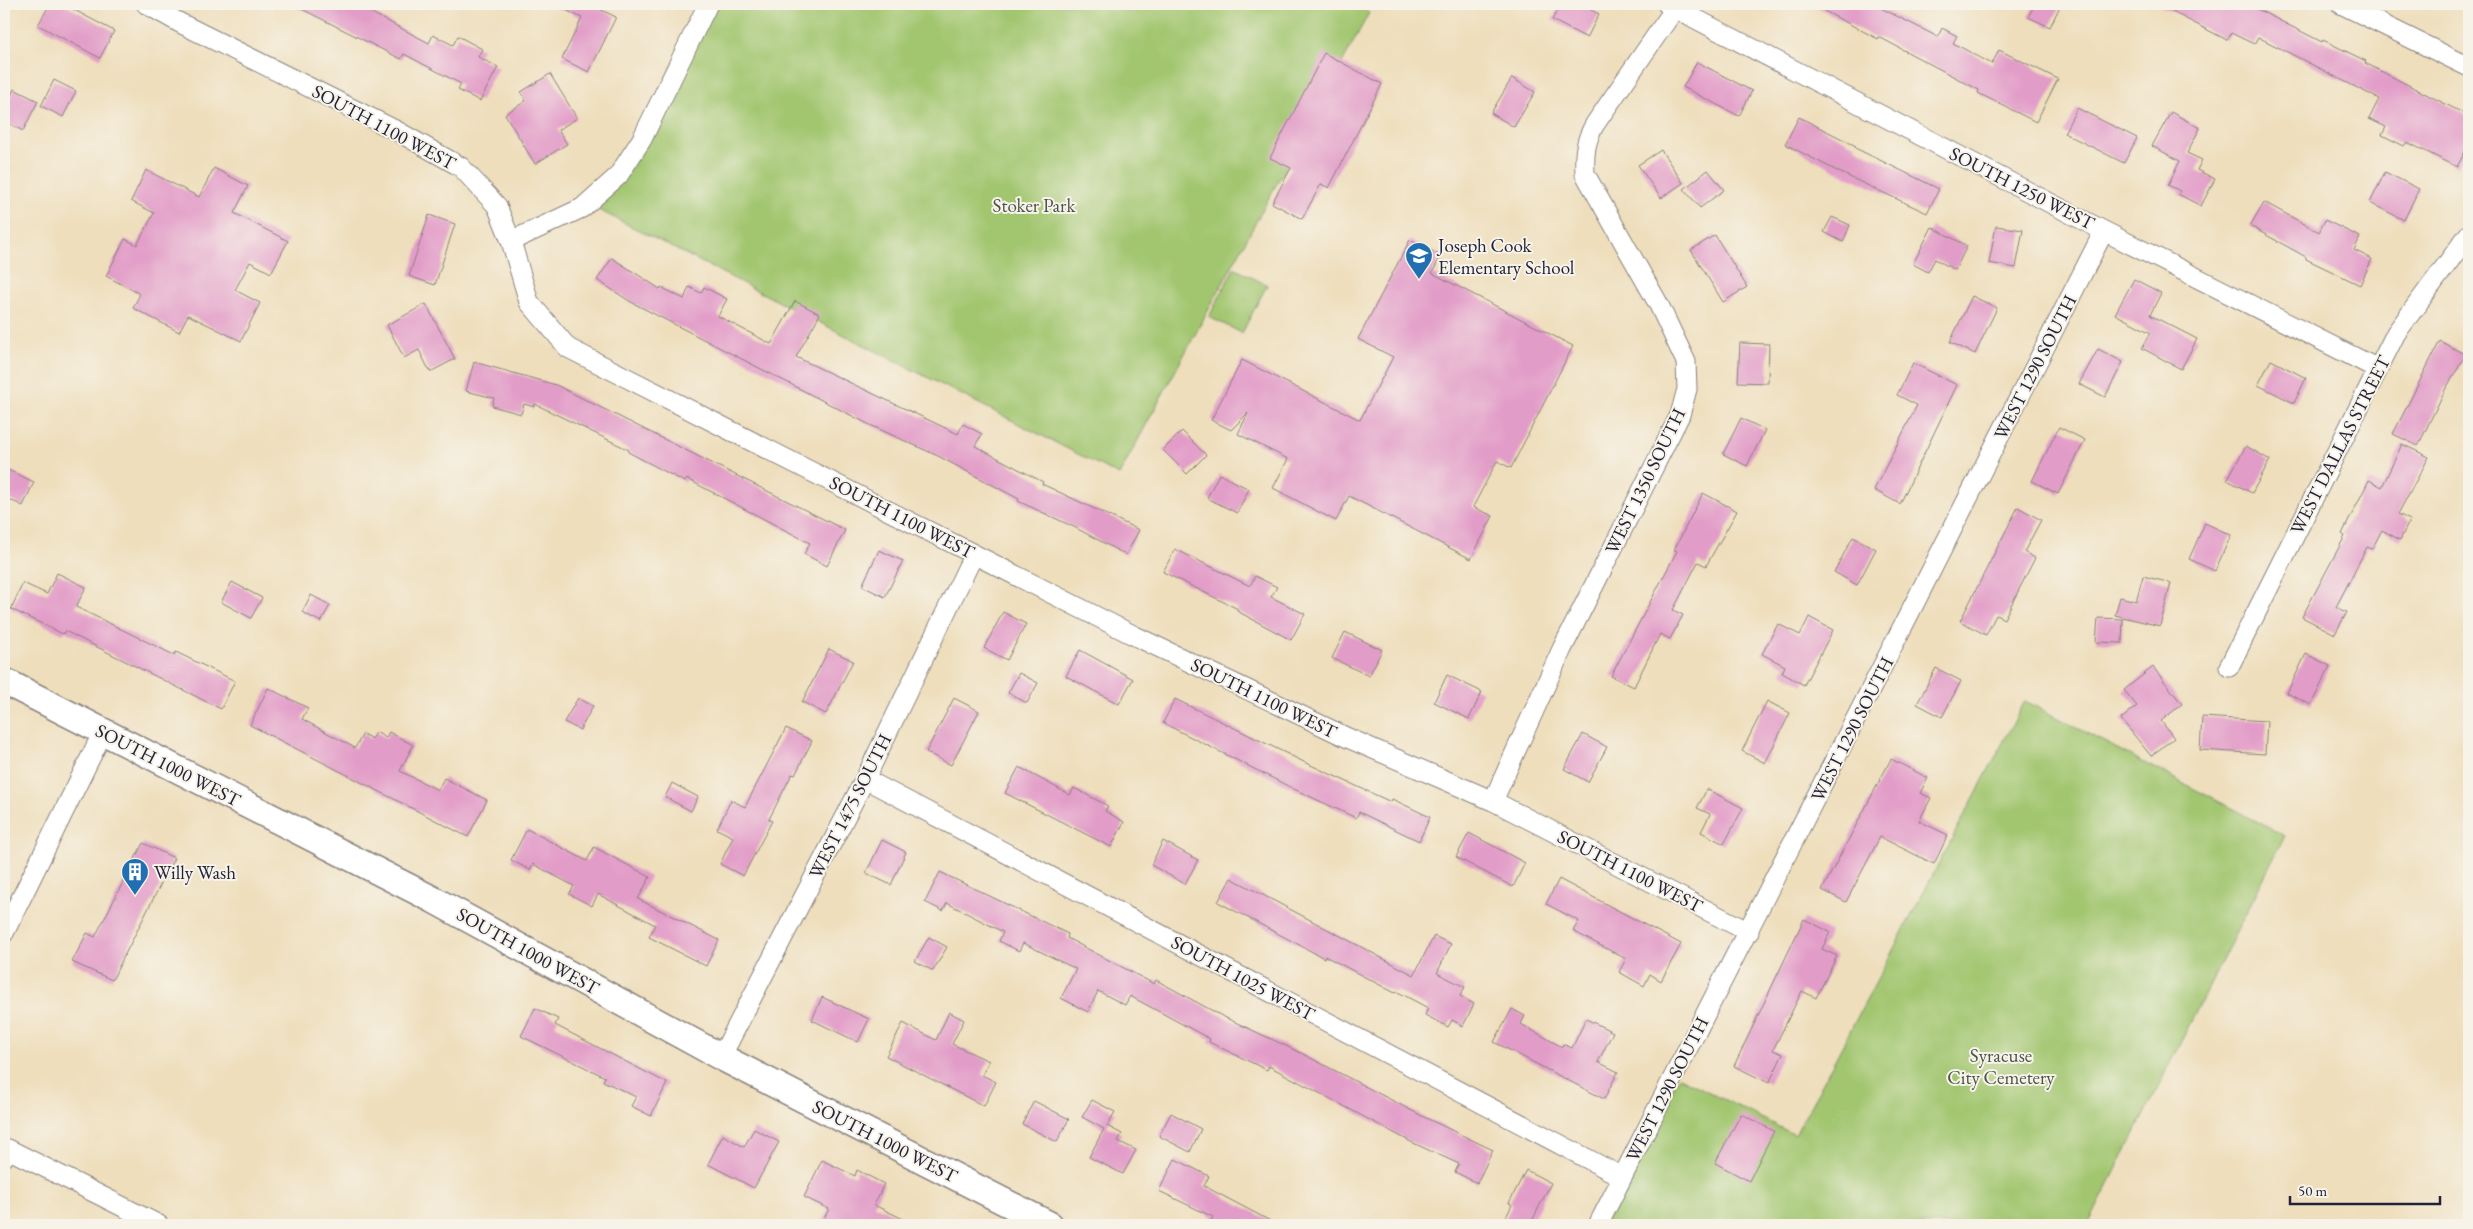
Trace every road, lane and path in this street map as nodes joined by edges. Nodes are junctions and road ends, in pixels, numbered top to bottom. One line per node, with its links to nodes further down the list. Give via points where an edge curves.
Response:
1 (146, 4): 8 (street, SOUTH 1100 WEST, via 397,131 461,167 497,206)
2 (708, 4): 8 (street, via 642,139 618,176 582,208)
3 (2342, 4): 5 (street)
4 (1674, 5): 6 (street, SOUTH 1250 WEST); 15 (street, WEST 1350 SOUTH, via 1595,124 1587,138 1584,154 1586,174 1659,304 1686,362 1687,389 1676,423 1562,649)
5 (2469, 67)
6 (2104, 231): 9 (street, SOUTH 1250 WEST); 16 (street, WEST 1290 SOUTH)
7 (2469, 234): 9 (street, WEST DALLAS STREET, via 2396,333)
8 (511, 241): 10 (street, SOUTH 1100 WEST, via 529,302 568,348)
9 (2378, 369): 11 (street, WEST DALLAS STREET)
10 (974, 554): 14 (street, WEST 1475 SOUTH); 15 (street, SOUTH 1100 WEST, via 1330,729)
11 (2229, 667)
12 (4, 681): 13 (main road, SOUTH 1000 WEST)
13 (104, 732): 17 (street); 18 (main road, SOUTH 1000 WEST, via 434,900)
14 (865, 779): 18 (street, WEST 1475 SOUTH); 20 (street, SOUTH 1025 WEST)
15 (1493, 801): 16 (street, SOUTH 1100 WEST)
16 (1749, 932): 20 (street, WEST 1290 SOUTH)
17 (4, 934)
18 (721, 1057): 22 (main road, SOUTH 1000 WEST)
19 (4, 1157): 21 (street, via 8,1149)
20 (1622, 1177): 23 (street, WEST 1290 SOUTH)
21 (159, 1225)
22 (1050, 1225)
23 (1598, 1225)

